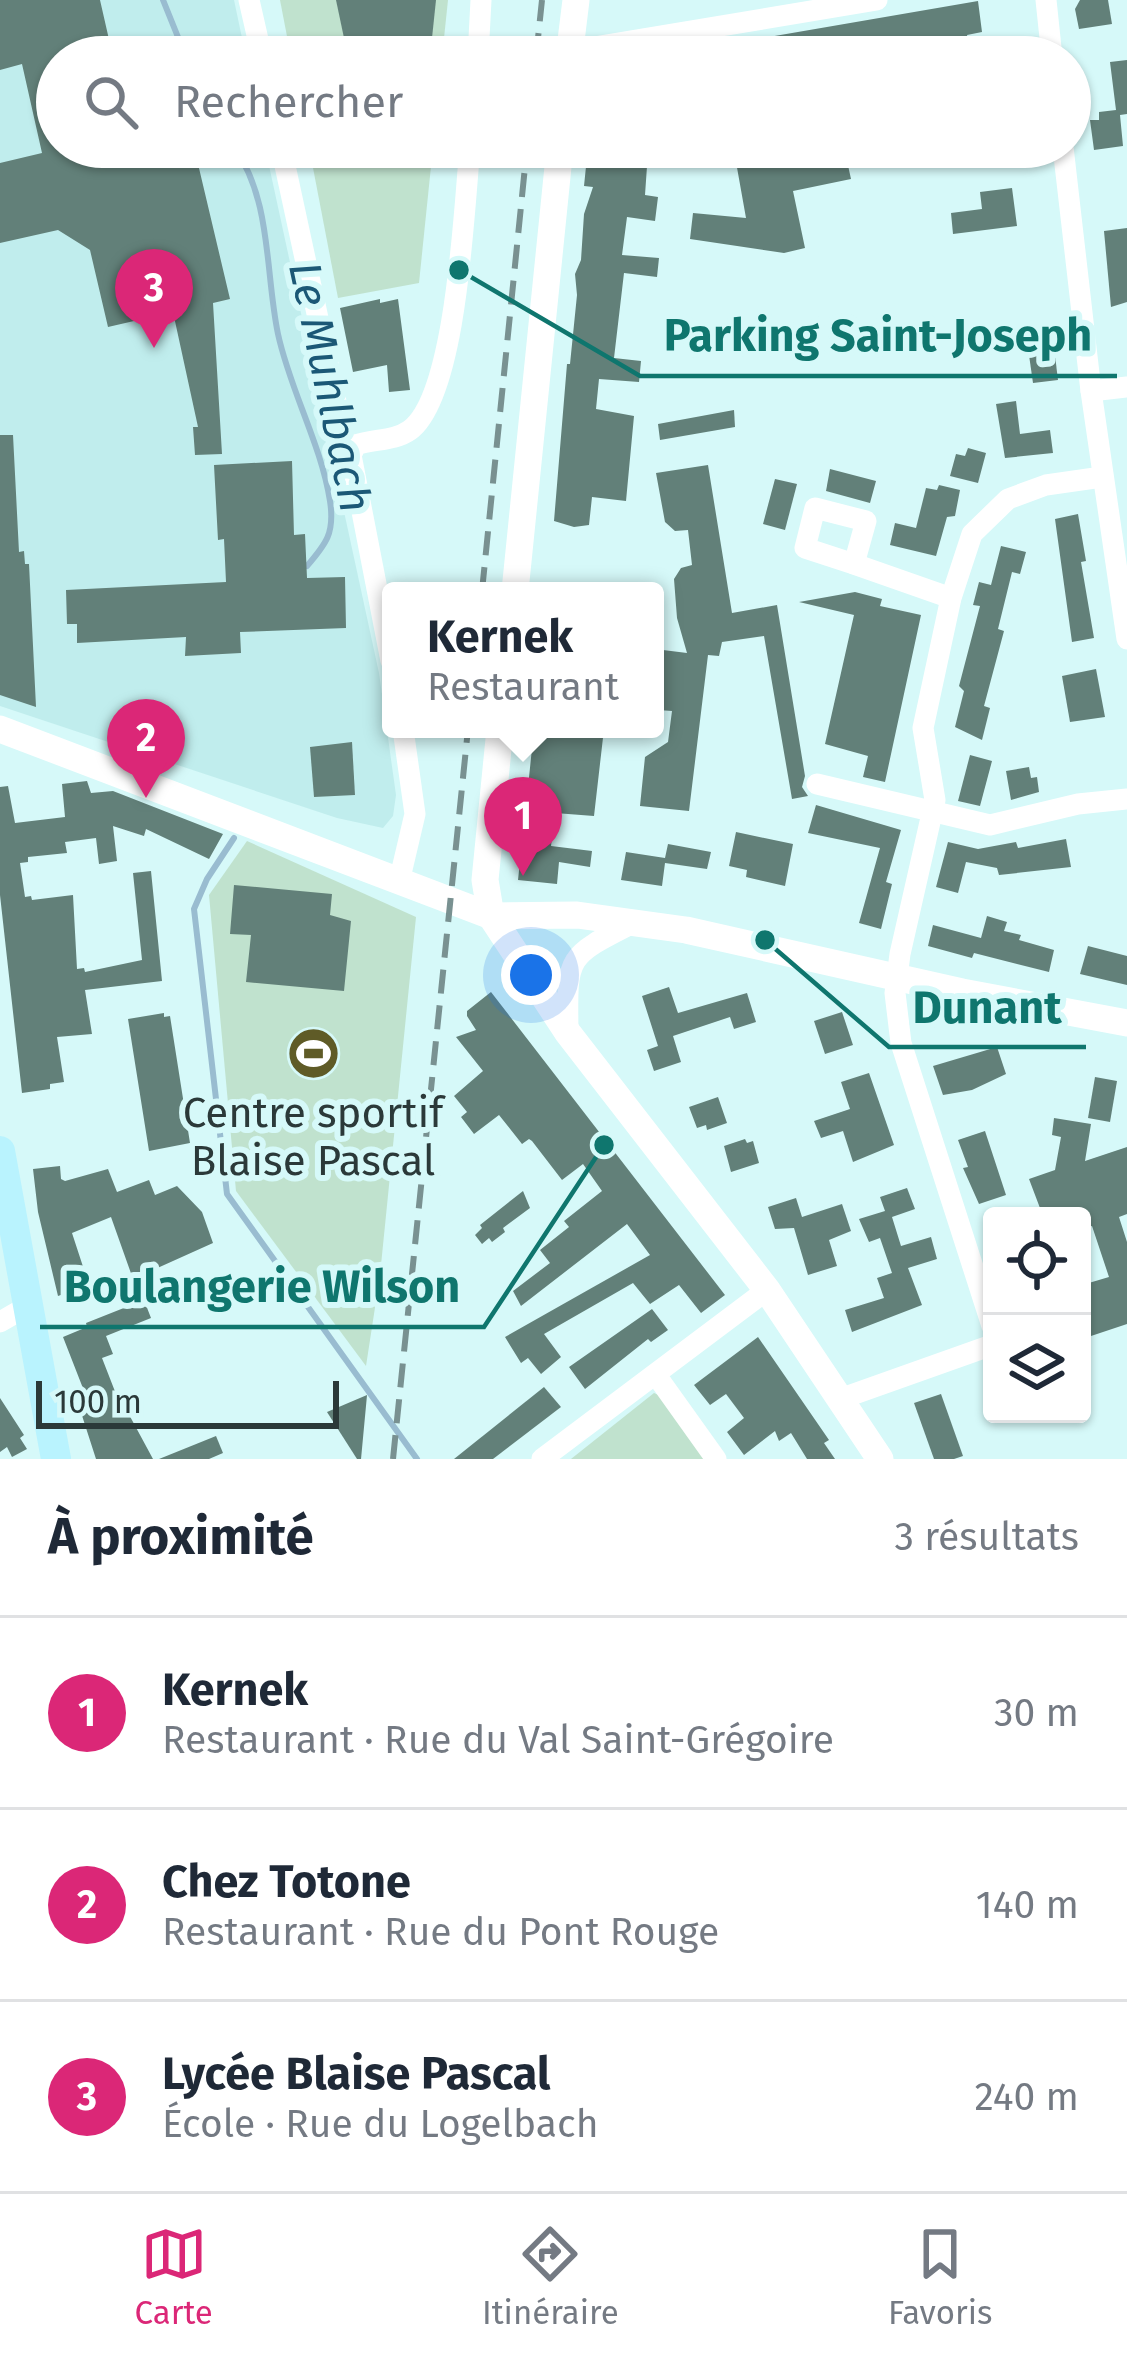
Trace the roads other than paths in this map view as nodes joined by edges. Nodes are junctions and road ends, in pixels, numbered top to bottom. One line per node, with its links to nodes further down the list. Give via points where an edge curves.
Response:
1 (249, 0): 6 (street)
2 (481, 0): 7 (street)
3 (575, 0): 8 (street)
4 (877, 0): 9 (street)
5 (1046, 0): 10 (street)
6 (257, 36)
7 (479, 36)
8 (572, 36)
9 (672, 36)
10 (1050, 36)
11 (286, 168): 17 (street)
12 (468, 168): 17 (street, via 455,311 422,417 401,435 356,445)
13 (558, 168): 20 (street)
14 (1065, 168): 16 (street)
15 (1127, 387): 16 (street)
16 (1091, 392): 18 (street)
17 (351, 455): 22 (street)
18 (1102, 477): 21 (street, via 1008,499 972,534); 23 (street)
19 (854, 564): 21 (street)
20 (516, 582)
21 (951, 598): 29 (street, via 923,728)
22 (382, 615)
23 (1127, 639)
24 (0, 729): 30 (street)
25 (405, 738): 30 (street, via 415,814)
26 (499, 738): 31 (street, via 485,880)
27 (817, 784): 29 (street)
28 (1127, 799): 29 (street, via 990,825)
29 (932, 813): 33 (street)
30 (399, 882): 31 (street)
31 (491, 916): 32 (street); 35 (street)
32 (633, 923): 33 (street); 35 (street, via 572,961)
33 (895, 977): 34 (street); 39 (street, via 901,1043)
34 (1127, 1023)
35 (568, 1033): 37 (street)
36 (0, 1150): 38 (main road)
37 (767, 1290): 41 (street); 42 (street)
38 (13, 1314): 44 (main road)
39 (988, 1315)
40 (983, 1348): 42 (street)
41 (656, 1375): 43 (street); 45 (street)
42 (840, 1399): 46 (street)
43 (547, 1458)
44 (56, 1459)
45 (716, 1459)
46 (880, 1459)

